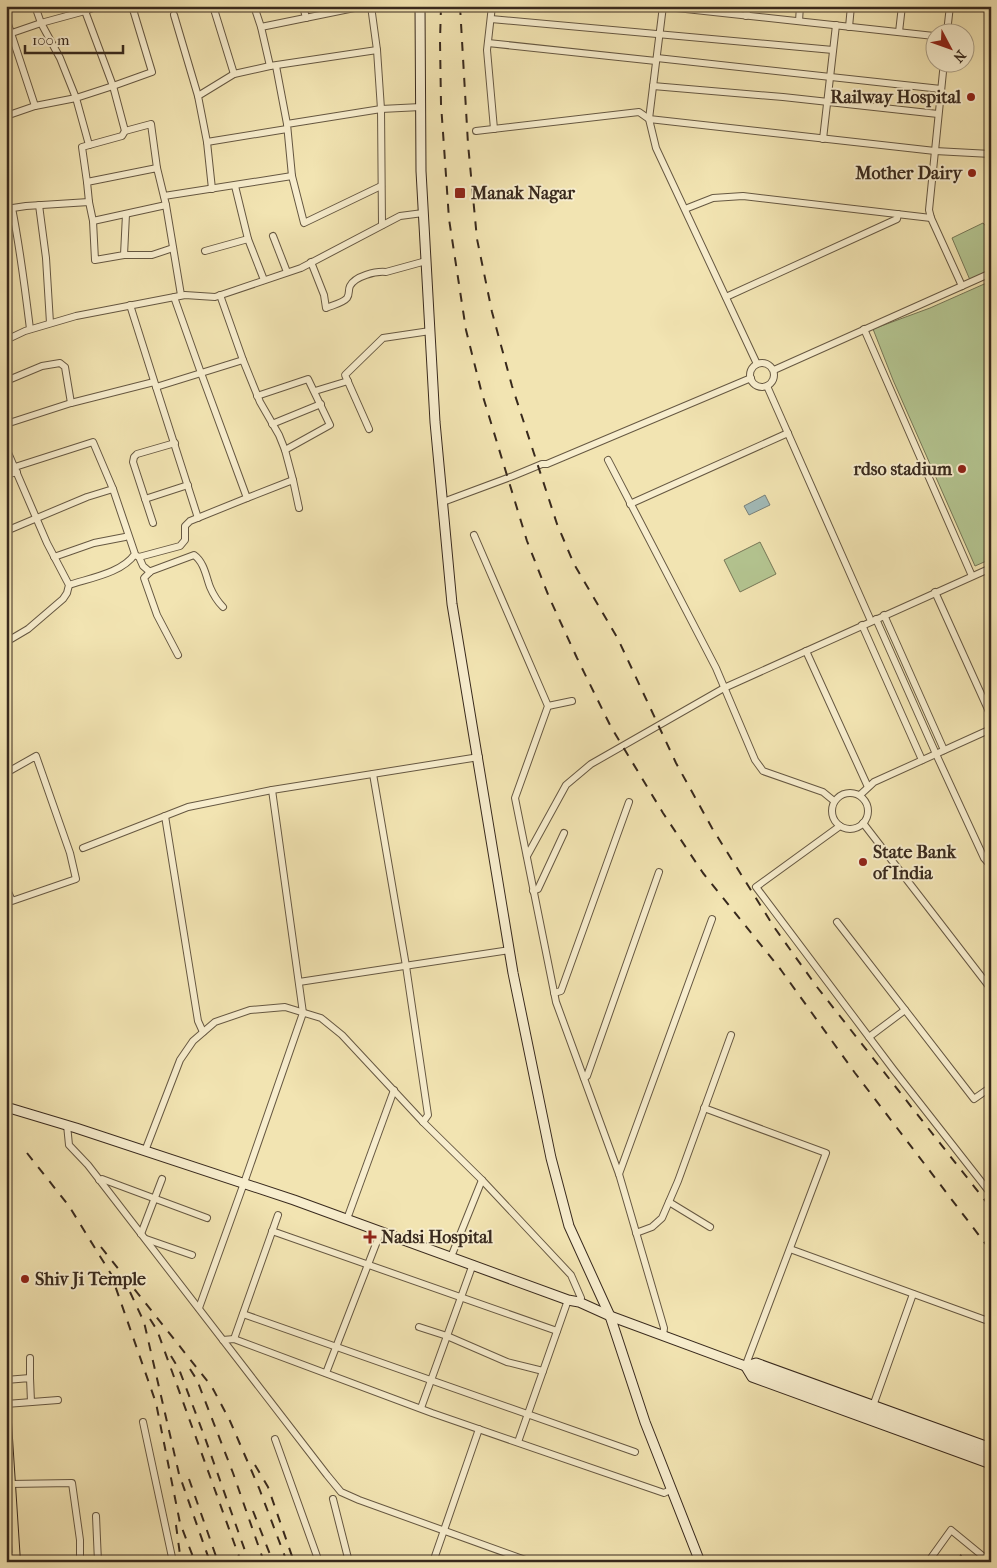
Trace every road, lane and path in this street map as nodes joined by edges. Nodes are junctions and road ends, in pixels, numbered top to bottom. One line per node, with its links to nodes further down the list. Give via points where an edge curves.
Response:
1 (35, 6): 27 (street)
2 (98, 6): 18 (street)
3 (132, 6): 43 (street, via 152,72)
4 (213, 6): 41 (street)
5 (254, 6): 30 (street)
6 (303, 6): 23 (street)
7 (364, 6): 23 (street)
8 (371, 6): 36 (street)
9 (420, 6): 50 (street)
10 (492, 6): 24 (street)
11 (658, 6): 12 (street)
12 (663, 6): 19 (street); 32 (street)
13 (748, 6): 21 (street)
14 (800, 6): 25 (street)
15 (851, 6): 29 (street)
16 (902, 6): 31 (street)
17 (950, 6): 26 (street)
18 (85, 8): 27 (street); 43 (street)
19 (705, 9): 21 (street)
20 (174, 15): 46 (street)
21 (746, 16): 25 (street)
22 (6, 18): 33 (street)
23 (306, 18): 30 (street)
24 (491, 18): 32 (street); 35 (street)
25 (799, 21): 28 (street)
26 (948, 22)
27 (41, 23): 33 (street); 47 (street)
28 (836, 25): 29 (street); 37 (street)
29 (849, 26): 31 (street)
30 (261, 28): 39 (street)
31 (899, 32): 34 (street)
32 (660, 33): 37 (street); 38 (street)
33 (9, 35): 49 (street)
34 (924, 35)
35 (488, 44): 38 (street); 56 (street)
36 (377, 50): 39 (street); 51 (street)
37 (833, 50): 42 (street)
38 (657, 59): 42 (street); 44 (street)
39 (273, 66): 41 (street); 55 (street)
40 (943, 72): 45 (street)
41 (234, 74): 46 (street)
42 (830, 77): 45 (street); 48 (street)
43 (113, 86): 47 (street); 57 (street)
44 (653, 86): 48 (street); 54 (street)
45 (941, 89): 52 (street)
46 (198, 96): 60 (street)
47 (76, 98): 49 (street); 61 (street)
48 (827, 102): 52 (street); 59 (street)
49 (35, 106): 53 (street)
50 (421, 107): 51 (street); 77 (street)
51 (381, 109): 55 (street); 68 (street)
52 (938, 114): 62 (street)
53 (6, 116)
54 (649, 119): 56 (street, via 639,112); 59 (street); 75 (street, via 656,148)
55 (287, 126): 60 (street); 65 (street)
56 (494, 129): 58 (street)
57 (125, 131): 61 (street, via 122,136); 64 (street, via 151,124)
58 (476, 131)
59 (823, 139): 62 (street)
60 (207, 142): 69 (street)
61 (89, 146): 66 (street, via 82,147)
62 (935, 151): 63 (street); 79 (street)
63 (991, 154)
64 (157, 168): 66 (street); 70 (street)
65 (292, 176): 67 (street); 68 (street, via 304,223)
66 (87, 182): 71 (street)
67 (235, 186): 69 (street); 83 (street)
68 (381, 186): 81 (street)
69 (212, 189): 70 (street)
70 (164, 196): 73 (street)
71 (89, 202): 72 (street); 80 (street)
72 (39, 205): 74 (street); 97 (street)
73 (166, 205): 76 (street); 84 (street)
74 (9, 208): 98 (street, via 19,246)
75 (685, 210): 78 (street, via 713,198 743,196); 95 (street)
76 (126, 214): 80 (street); 86 (street)
77 (423, 214): 81 (street, via 400,216); 87 (street)
78 (898, 214): 79 (street); 95 (street, via 897,219)
79 (931, 218): 92 (street)
80 (93, 221): 86 (street, via 95,260)
81 (382, 225): 88 (street)
82 (273, 236): 89 (street)
83 (248, 239): 85 (street); 91 (street)
84 (173, 248): 86 (street, via 152,255); 94 (street)
85 (204, 251)
86 (124, 255)
87 (426, 261): 88 (street, via 360,278 349,288 346,299 326,308); 100 (street)
88 (311, 262): 89 (street)
89 (287, 272): 91 (street)
90 (991, 273): 92 (street)
91 (264, 280): 93 (street)
92 (962, 286): 99 (street)
93 (220, 295): 94 (street); 102 (street)
94 (177, 296): 96 (street); 105 (street)
95 (726, 297): 103 (street)
96 (130, 305): 97 (street); 109 (street)
97 (50, 323): 98 (street)
98 (30, 329): 101 (street)
99 (864, 329): 104 (street); 143 (street)
100 (430, 331): 108 (street, via 382,338 346,374); 130 (street)
101 (6, 340)
102 (243, 360): 105 (street); 112 (street)
103 (757, 364): 104 (street, via 764,362); 106 (street, via 751,370)
104 (774, 370): 110 (street, via 774,380)
105 (200, 373): 109 (street); 128 (street)
106 (751, 378): 110 (street, via 757,386); 130 (street, via 547,464)
107 (6, 381): 113 (street, via 42,366 60,363 65,368)
108 (348, 381): 111 (street); 117 (street)
109 (155, 385): 113 (street); 119 (street)
110 (767, 386): 118 (street)
111 (315, 391): 112 (street, via 308,379); 114 (street)
112 (257, 396): 116 (street)
113 (71, 403): 115 (street)
114 (321, 404): 116 (street); 121 (street, via 330,425)
115 (6, 424)
116 (272, 424): 121 (street)
117 (369, 429)
118 (788, 433): 131 (street); 148 (street)
119 (174, 443): 126 (street); 129 (street, via 134,457)
120 (6, 448): 123 (street)
121 (284, 450): 125 (street)
122 (608, 460): 131 (street)
123 (16, 469): 124 (street); 127 (street, via 93,442); 133 (street)
124 (6, 475)
125 (293, 480): 128 (street); 132 (street)
126 (188, 485): 129 (street); 134 (street)
127 (113, 489): 133 (street); 139 (street)
128 (247, 498): 134 (street)
129 (145, 499): 135 (street)
130 (442, 502): 160 (street, via 452,604)
131 (630, 504): 153 (street)
132 (299, 508)
133 (36, 518): 136 (street); 140 (street)
134 (198, 518): 139 (street, via 185,526 185,540 180,546)
135 (153, 523)
136 (6, 531)
137 (474, 535): 155 (street)
138 (126, 537): 140 (street)
139 (137, 556): 142 (street); 144 (street, via 115,570)
140 (54, 558): 144 (street)
141 (991, 568): 143 (street)
142 (150, 572): 146 (street, via 194,555 200,559 210,588); 152 (street, via 144,578 146,585 157,615)
143 (972, 576): 145 (street)
144 (69, 585): 150 (street, via 63,599 28,629)
145 (935, 592): 147 (street); 156 (street)
146 (223, 607)
147 (884, 615): 148 (street); 158 (street)
148 (874, 620): 149 (street); 159 (street)
149 (862, 625): 151 (street); 161 (street)
150 (6, 642)
151 (806, 651): 153 (street); 164 (street)
152 (178, 654)
153 (724, 688): 167 (street, via 755,760 763,771 823,792); 174 (street, via 591,764 566,785)
154 (572, 701): 155 (street)
155 (548, 706): 174 (street, via 515,798)
156 (991, 716)
157 (991, 729): 158 (street)
158 (944, 750): 159 (street)
159 (936, 754): 161 (street); 175 (street, via 984,858)
160 (479, 756): 163 (street); 181 (street)
161 (922, 760): 164 (street)
162 (6, 773): 177 (street, via 36,756 76,879 12,901)
163 (373, 774): 165 (street); 182 (street)
164 (868, 787): 166 (street)
165 (272, 790): 169 (street, via 188,807); 183 (street)
166 (860, 795): 167 (street, via 846,793); 170 (street, via 868,807)
167 (834, 801): 171 (street, via 832,814)
168 (629, 802): 185 (street, via 561,991)
169 (165, 816): 173 (street); 188 (street, via 198,1021)
170 (863, 823): 171 (street, via 853,829); 184 (street)
171 (840, 826): 190 (street, via 756,887)
172 (564, 833): 178 (street, via 538,889)
173 (83, 848)
174 (527, 856): 178 (street)
175 (991, 866)
176 (659, 872): 191 (street)
177 (6, 887)
178 (534, 891): 185 (street)
179 (712, 919): 199 (street)
180 (838, 922): 186 (street)
181 (510, 950): 182 (street); 226 (street, via 551,1158 569,1226)
182 (406, 966): 183 (street); 196 (street, via 428,1115)
183 (299, 982): 187 (street)
184 (991, 989)
185 (554, 993): 191 (street)
186 (905, 1010): 190 (street); 192 (street, via 974,1099)
187 (303, 1013): 188 (street, via 284,1008 250,1010 215,1022); 193 (street, via 321,1018 342,1035); 203 (street)
188 (203, 1032): 198 (street, via 180,1060)
189 (731, 1035): 195 (street)
190 (869, 1038): 204 (street)
191 (584, 1078): 199 (street)
192 (991, 1087)
193 (394, 1090): 196 (street); 209 (street)
194 (6, 1107): 197 (street)
195 (704, 1108): 206 (street); 215 (street, via 826,1153)
196 (423, 1122): 202 (street)
197 (67, 1125): 198 (street); 201 (street, via 70,1146)
198 (145, 1151): 203 (street)
199 (619, 1174): 213 (street)
200 (162, 1179): 205 (street)
201 (99, 1180): 205 (street); 214 (street)
202 (482, 1180): 217 (street); 223 (street, via 572,1275 581,1298)
203 (244, 1183): 209 (street); 224 (street)
204 (991, 1194)
205 (154, 1198): 208 (street); 214 (street)
206 (669, 1202): 210 (street); 213 (street, via 662,1218)
207 (278, 1215): 211 (street)
208 (207, 1218)
209 (348, 1219): 212 (street)
210 (710, 1228)
211 (272, 1231): 218 (street); 225 (street)
212 (381, 1231): 217 (street); 218 (street)
213 (636, 1234): 231 (street, via 664,1328)
214 (143, 1237): 216 (street); 224 (street)
215 (790, 1249): 220 (street); 236 (street)
216 (192, 1255)
217 (451, 1256): 219 (street)
218 (368, 1264): 221 (street); 234 (street)
219 (473, 1264): 221 (street); 222 (street)
220 (913, 1294): 227 (street); 245 (street)
221 (461, 1298): 229 (street); 230 (street)
222 (568, 1300): 223 (street); 229 (street)
223 (579, 1302): 226 (street)
224 (199, 1308): 233 (street)
225 (243, 1314): 232 (street); 234 (street)
226 (610, 1316): 231 (street); 259 (street)
227 (991, 1322)
228 (419, 1327): 230 (street)
229 (557, 1332): 237 (street)
230 (447, 1336): 237 (street, via 507,1362); 241 (street)
231 (663, 1336): 236 (street)
232 (234, 1339): 233 (street); 238 (street)
233 (223, 1340): 263 (street, via 342,1492)
234 (336, 1346): 238 (street); 241 (street)
235 (30, 1358): 239 (street)
236 (749, 1368): 245 (street, via 756,1364); 256 (street); 257 (street, via 752,1377)
237 (543, 1371): 247 (street)
238 (326, 1373): 246 (street)
239 (30, 1378): 240 (street); 243 (street)
240 (6, 1380)
241 (431, 1380): 246 (street); 247 (street)
242 (58, 1400): 243 (street)
243 (31, 1402): 244 (street)
244 (6, 1404)
245 (873, 1406): 254 (street)
246 (421, 1408): 250 (street)
247 (528, 1414): 253 (street); 255 (street)
248 (143, 1422): 267 (street)
249 (6, 1423): 251 (main road)
250 (479, 1429): 253 (street); 263 (street)
251 (6, 1430): 258 (main road)
252 (275, 1439): 268 (street)
253 (518, 1442): 259 (street, via 664,1493)
254 (991, 1448)
255 (635, 1452)
256 (991, 1457)
257 (991, 1464)
258 (10, 1484): 262 (main road); 265 (street, via 72,1483)
259 (672, 1489): 272 (street)
260 (333, 1499): 269 (street)
261 (96, 1516): 266 (street)
262 (9, 1524): 264 (main road)
263 (444, 1531): 270 (street); 271 (street)
264 (15, 1562)
265 (80, 1562)
266 (98, 1562)
267 (173, 1562)
268 (320, 1562)
269 (349, 1562)
270 (434, 1562)
271 (532, 1562)
272 (700, 1562)
273 (928, 1562): 274 (street, via 951,1530)
274 (990, 1562)

